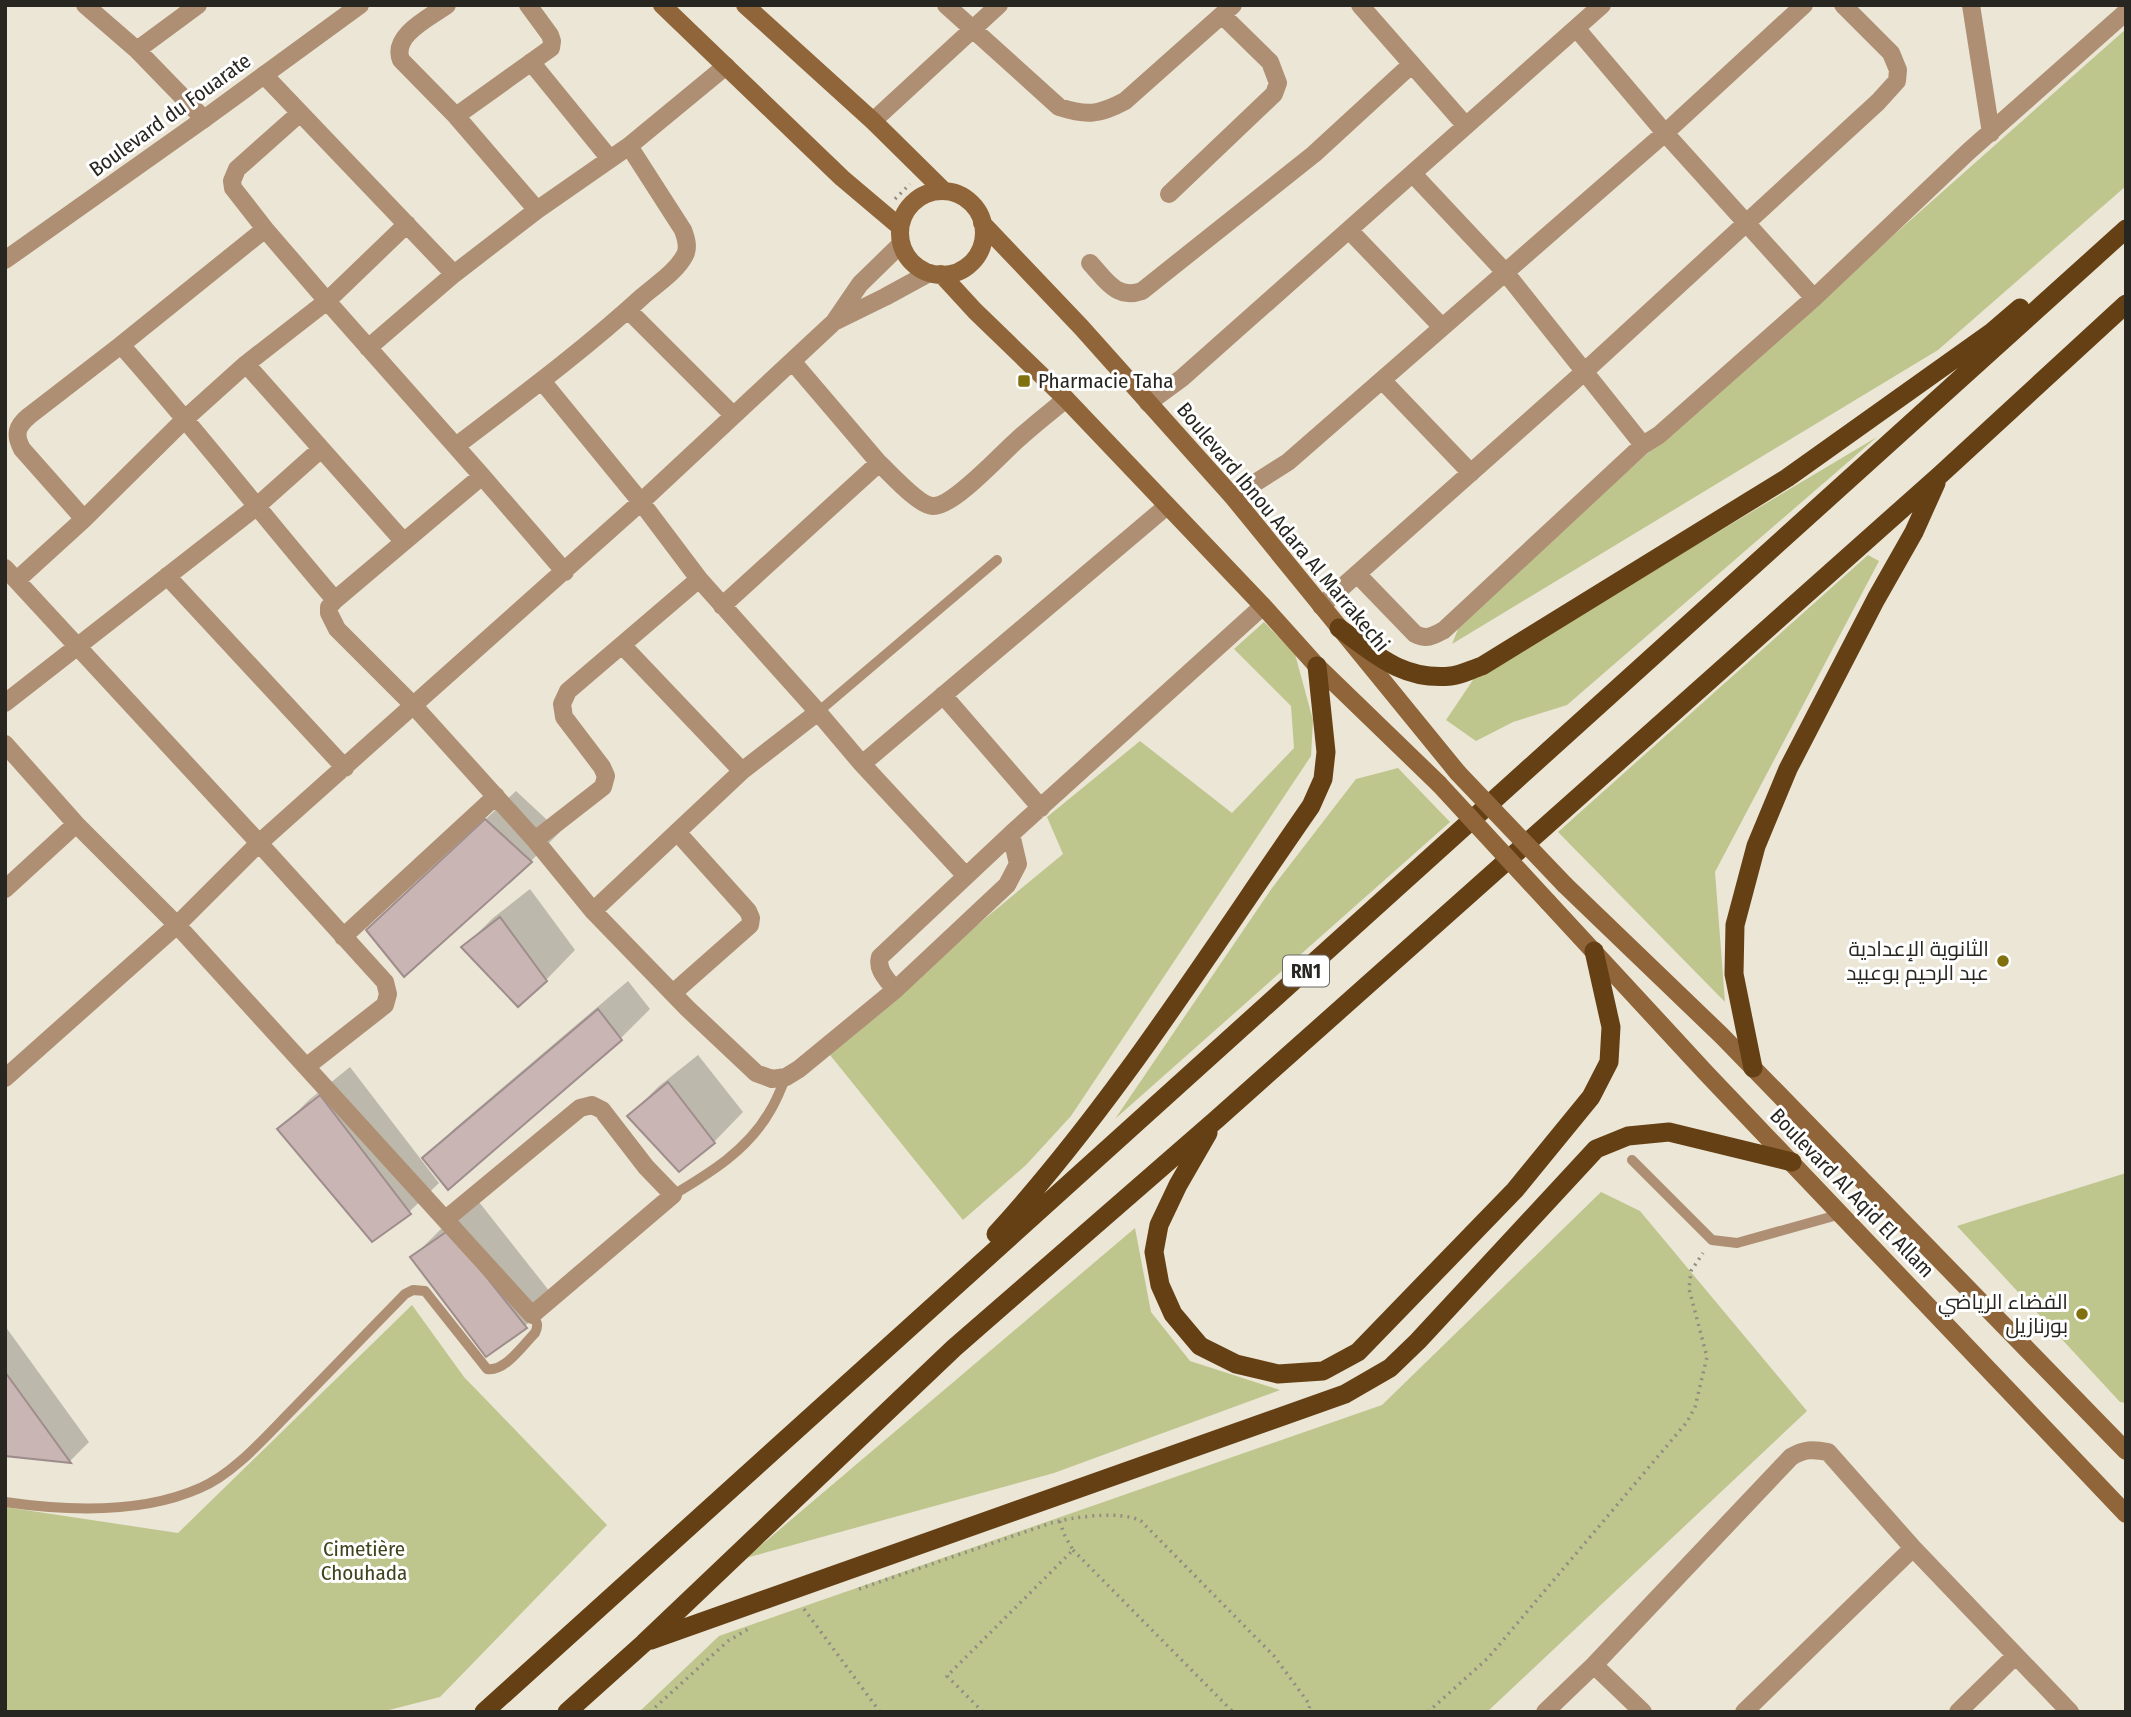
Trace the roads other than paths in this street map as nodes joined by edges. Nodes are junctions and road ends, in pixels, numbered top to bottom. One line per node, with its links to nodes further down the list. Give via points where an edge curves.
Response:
1 (85, 5): 19 (street)
2 (198, 5): 19 (street)
3 (360, 5): 23 (street, Boulevard du Fouarate)
4 (447, 5): 25 (street, via 411,30 398,53)
5 (528, 5): 20 (street, via 552,41 551,48)
6 (662, 5): 22 (main road)
7 (745, 5): 27 (main road)
8 (946, 5): 18 (street)
9 (999, 5): 18 (street)
10 (1360, 5): 21 (street)
11 (1602, 5): 17 (street)
12 (1804, 5): 29 (street)
13 (1843, 5): 37 (street, via 1891,53 1897,81)
14 (1971, 5): 30 (street)
15 (1228, 10): 18 (street, via 1125,101 1093,113 1059,107); 35 (street, via 1270,62 1278,83 1273,94)
16 (2126, 12): 30 (street)
17 (1576, 29): 28 (street); 29 (street)
18 (972, 30): 27 (street)
19 (137, 50): 26 (street)
20 (531, 62): 25 (street); 32 (street)
21 (1412, 64): 28 (street); 46 (street, via 1314,154 1142,290 1125,294 1114,289)
22 (726, 66): 31 (street); 43 (main road)
23 (264, 75): 24 (street); 26 (street, Boulevard du Fouarate)
24 (300, 113): 39 (street); 40 (street, via 234,173 233,188)
25 (456, 116): 36 (street)
26 (204, 119): 44 (street, Boulevard du Fouarate)
27 (873, 121): 34 (main road)
28 (1466, 126): 33 (street)
29 (1665, 133): 37 (street); 47 (street)
30 (1992, 133): 50 (street)
31 (629, 146): 32 (street); 53 (street, via 687,242 678,265)
32 (610, 159): 36 (street)
33 (1413, 173): 42 (street); 47 (street)
34 (944, 191): 38 (main road, via 969,200); 43 (main road, via 915,200 905,212)
35 (1169, 194)
36 (537, 211): 48 (street)
37 (1745, 222): 50 (street); 60 (street)
38 (982, 223): 49 (main road, via 983,238 969,264 956,272); 64 (main road, Boulevard Ibnou Adara Al Marrakechi)
39 (407, 224): 48 (street); 51 (street)
40 (265, 229): 51 (street); 56 (street)
41 (2126, 229): 45 (highway, RN1)
42 (1349, 230): 55 (street); 64 (street, via 1182,378)
43 (901, 236): 49 (main road, via 912,261); 54 (street)
44 (5, 260)
45 (2091, 260): 90 (highway, via 1787,478 1482,666 1453,676 1420,676 1387,664); 128 (highway, RN1)
46 (1090, 263)
47 (1505, 272): 55 (street); 60 (street)
48 (454, 274): 57 (street)
49 (935, 274): 54 (street); 63 (main road)
50 (1814, 298): 67 (street)
51 (327, 301): 57 (street); 59 (street)
52 (2126, 304): 72 (highway, RN1)
53 (628, 310): 62 (street); 65 (street)
54 (834, 322): 58 (street)
55 (1442, 327): 61 (street)
56 (121, 345): 66 (street); 78 (street, via 19,424 17,432 22,449)
57 (368, 348): 68 (street)
58 (792, 361): 65 (street); 70 (street)
59 (246, 364): 66 (street); 69 (street)
60 (1584, 372): 67 (street); 71 (street)
61 (1381, 380): 71 (street); 74 (street, via 1288,462)
62 (542, 381): 68 (street); 75 (street)
63 (1066, 399): 70 (street, via 968,486 941,504 923,503); 76 (main road)
64 (1147, 403): 74 (main road, Boulevard Ibnou Adara Al Marrakechi)
65 (733, 415): 75 (street)
66 (186, 418): 77 (street); 78 (street)
67 (1643, 445): 83 (street, via 1444,631 1431,638 1415,634)
68 (456, 446): 73 (street)
69 (321, 449): 77 (street); 79 (street)
70 (879, 463): 87 (street)
71 (1471, 473): 83 (street)
72 (1940, 475): 119 (highway, via 1788,769 1756,846 1735,925 1734,962); 122 (highway, RN1)
73 (482, 476): 79 (street); 81 (street)
74 (1234, 497): 88 (main road, Boulevard Ibnou Adara Al Marrakechi)
75 (641, 502): 81 (street); 85 (street)
76 (1167, 506): 89 (main road); 94 (street)
77 (256, 507): 84 (street); 86 (street)
78 (84, 519): 82 (street)
79 (404, 542): 86 (street)
80 (997, 560): 97 (lane)
81 (565, 572): 96 (street)
82 (11, 574): 92 (street)
83 (1357, 574): 88 (street)
84 (167, 576): 92 (street); 100 (street)
85 (699, 579): 87 (street); 91 (street)
86 (335, 600): 96 (street, via 329,613 337,629)
87 (722, 606): 97 (street)
88 (1321, 606): 90 (main road, Boulevard Ibnou Adara Al Marrakechi)
89 (1263, 607): 93 (main road); 103 (street)
90 (1339, 628): 110 (main road, Boulevard Ibnou Adara Al Marrakechi, bridge, via 1458,773)
91 (622, 645): 101 (street); 107 (street, via 568,691 562,704 564,717 602,766 606,776 603,787)
92 (79, 646): 95 (street); 108 (street)
93 (1317, 666): 115 (main road, Boulevard Al Aqid El Allam, bridge, via 1439,784); 128 (highway, via 1326,752 1311,806 1137,1061 1036,1190)
94 (943, 695): 99 (street); 103 (street)
95 (5, 703)
96 (413, 705): 100 (street); 102 (street)
97 (818, 712): 99 (street); 101 (street)
98 (5, 744): 104 (street)
99 (862, 764): 109 (street)
100 (345, 768): 108 (street)
101 (741, 771): 105 (street)
102 (496, 796): 107 (street); 114 (street)
103 (1041, 807): 106 (street)
104 (76, 824): 111 (street); 113 (street)
105 (677, 832): 112 (street); 117 (street, via 751,918 750,925)
106 (1011, 834): 109 (street); 116 (street, via 1018,864 1007,885)
107 (535, 840): 112 (street)
108 (260, 843): 113 (street); 114 (street)
109 (966, 876): 116 (street, via 880,957 880,969)
110 (1564, 886): 119 (main road, Boulevard Al Aqid El Allam)
111 (5, 889)
112 (593, 911): 117 (street)
113 (177, 925): 118 (street); 121 (street)
114 (343, 937): 118 (street, via 385,982 385,1005)
115 (1594, 951): 122 (highway, via 1611,1027 1609,1062 1591,1097 1515,1190 1358,1352 1323,1371 1278,1374 1236,1364 1200,1346 1173,1314 1160,1285 1154,1252 1159,1225); 124 (main road, Boulevard Al Aqid El Allam)
116 (895, 990): 120 (street)
117 (673, 993): 120 (street, via 756,1073 772,1079)
118 (306, 1067): 127 (street)
119 (1753, 1068): 130 (main road, Boulevard Al Aqid El Allam)
120 (786, 1076): 125 (lane, via 754,1134 711,1173)
121 (5, 1078)
122 (1217, 1119): 134 (highway, RN1, via 954,1348)
123 (1632, 1160): 126 (lane, via 1712,1240 1737,1243)
124 (1792, 1162): 126 (main road, Boulevard Al Aqid El Allam); 134 (highway, via 1669,1132 1628,1136 1597,1149 1390,1368 1345,1394)
125 (673, 1195): 127 (street, via 603,1110 592,1105 580,1108); 129 (street)
126 (1841, 1214): 132 (main road, Boulevard Al Aqid El Allam)
127 (446, 1219): 129 (street)
128 (930, 1307): 137 (highway, RN1)
129 (533, 1314): 131 (lane, via 538,1328 535,1333 501,1367 492,1370 425,1291 413,1290 242,1461 202,1488 154,1503 89,1509)
130 (2126, 1451)
131 (5, 1502)
132 (2126, 1514)
133 (1913, 1548): 135 (street); 136 (street, via 1828,1452 1801,1451); 141 (street)
134 (644, 1643): 138 (highway, RN1)
135 (2015, 1656): 142 (street); 143 (street)
136 (1594, 1665): 139 (street); 140 (street)
137 (484, 1712)
138 (567, 1712)
139 (1545, 1712)
140 (1643, 1712)
141 (1744, 1712)
142 (1958, 1712)
143 (2070, 1712)

